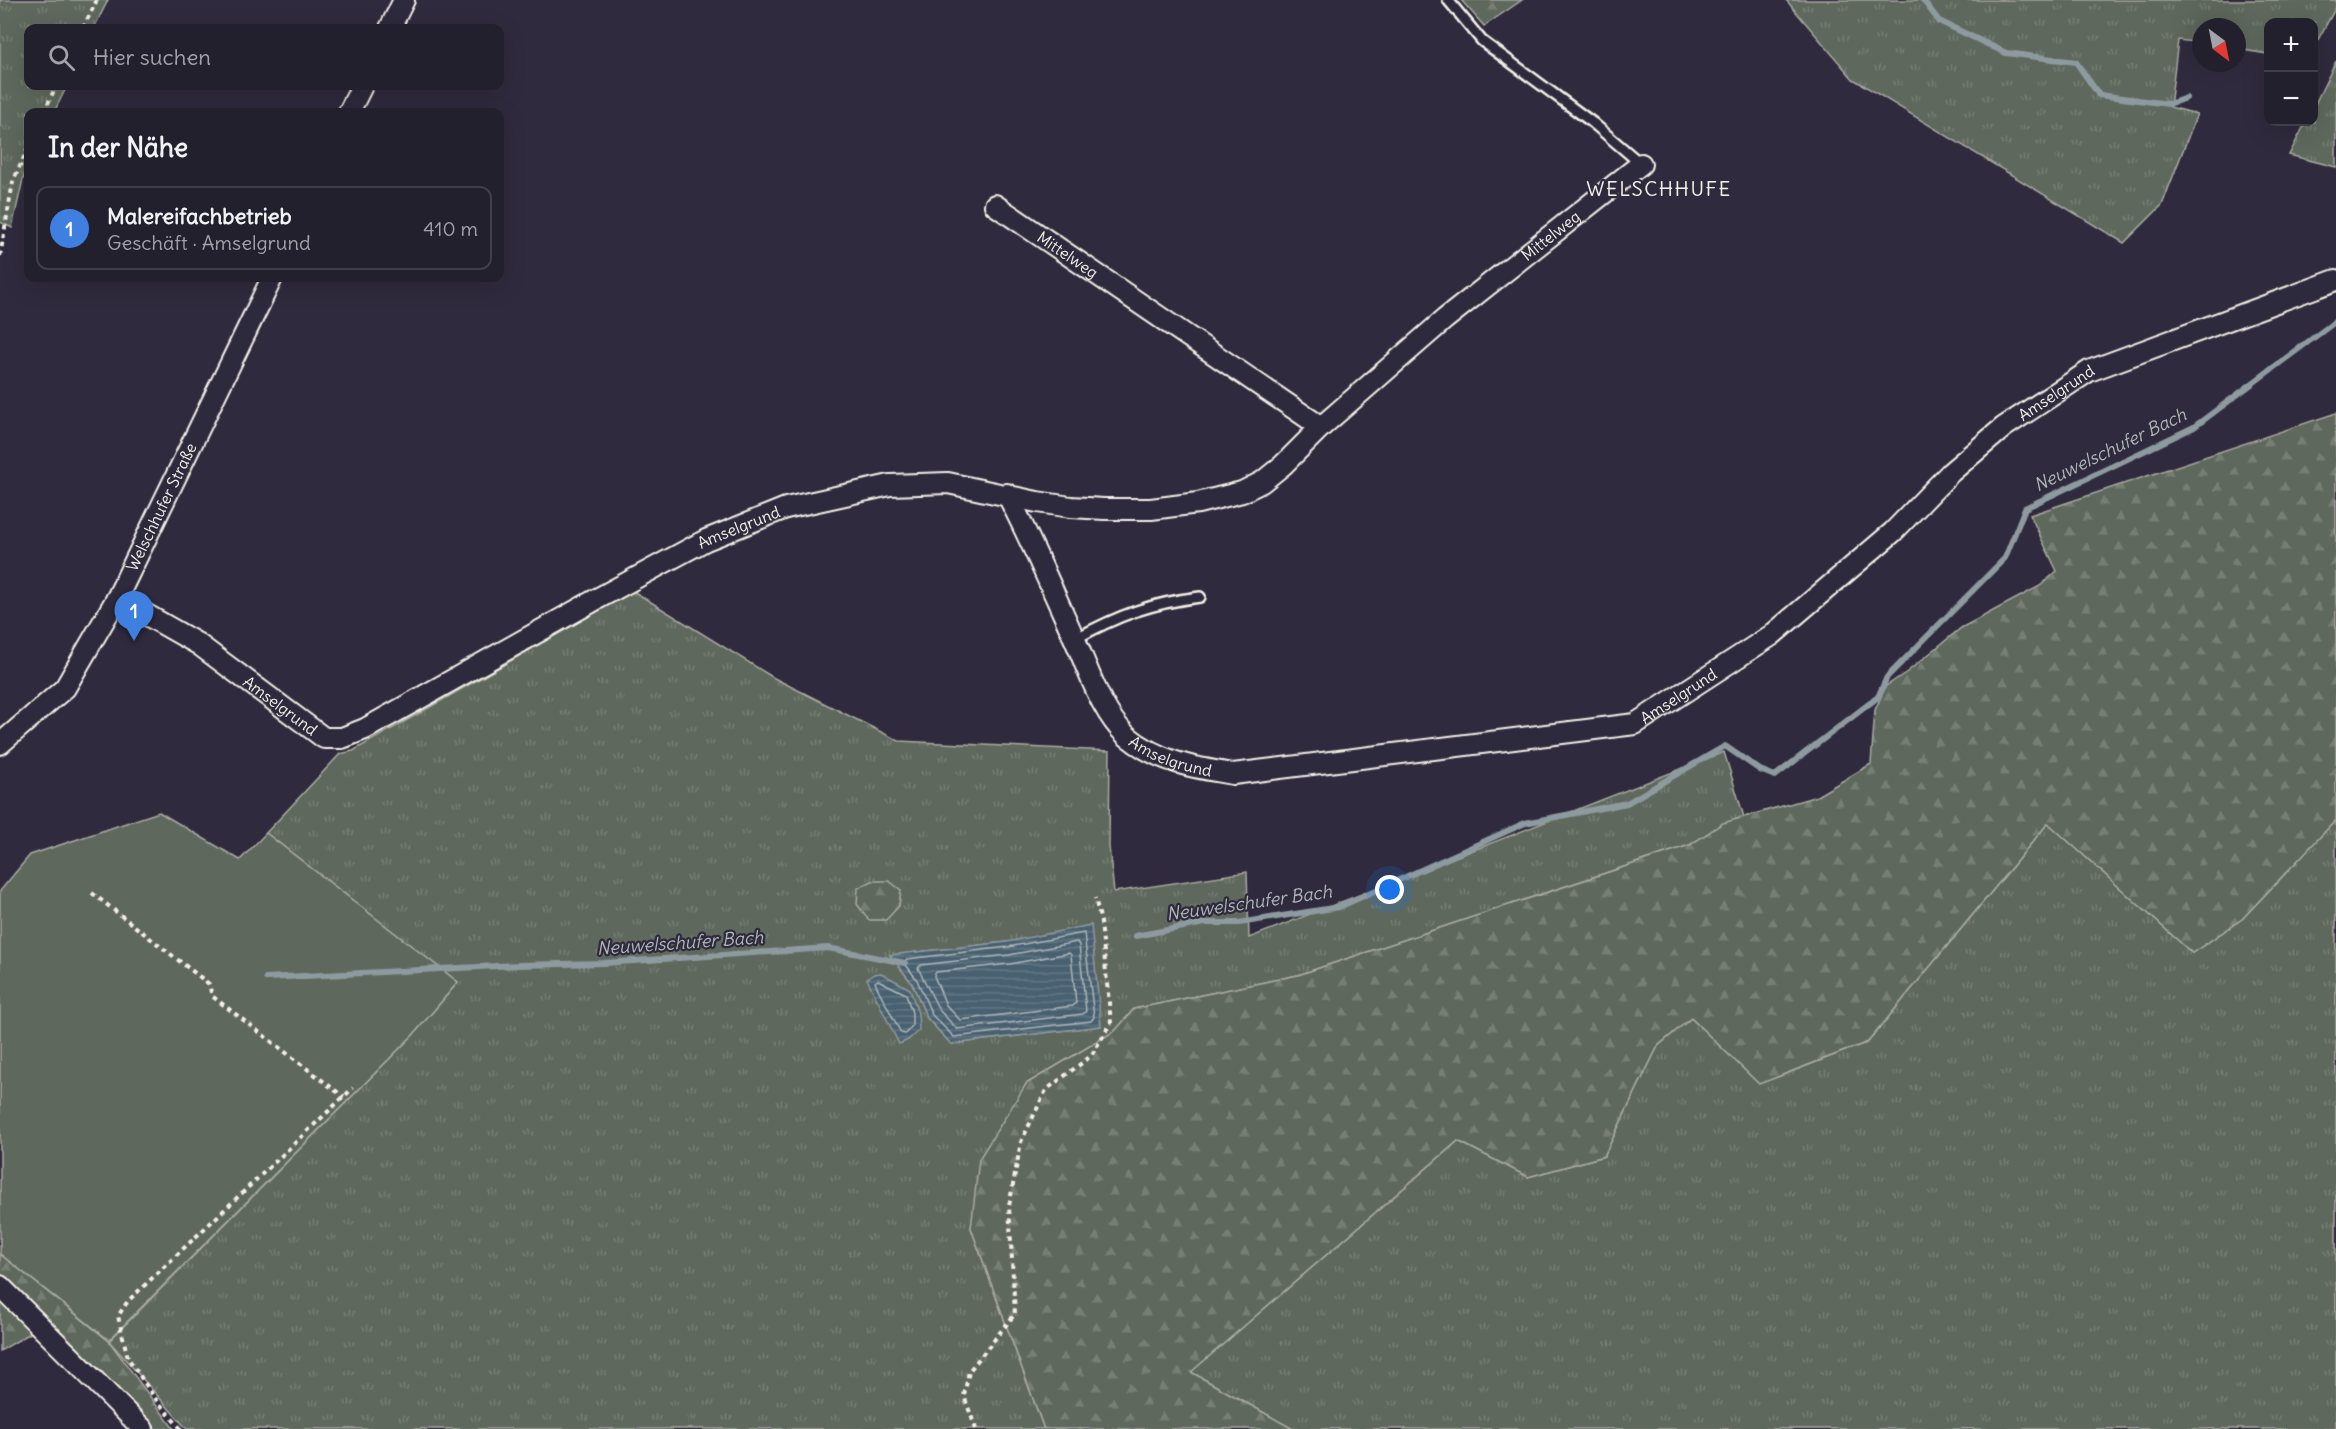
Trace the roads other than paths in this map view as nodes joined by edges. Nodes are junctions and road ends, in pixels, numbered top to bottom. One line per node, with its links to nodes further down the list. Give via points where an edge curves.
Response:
1 (404, 0): 3 (street)
2 (1448, 0): 6 (lane, Mittelweg, via 1482,41 1593,123)
3 (392, 24)
4 (360, 90): 5 (street)
5 (351, 108)
6 (1641, 164): 10 (street, Mittelweg, via 1445,320)
7 (995, 205): 10 (street, Mittelweg)
8 (2336, 280): 14 (street, Amselgrund, via 2089,371 1977,449 1893,532 1772,635 1635,724 1233,774 1186,767 1154,754 1127,735 1106,708)
9 (270, 282): 13 (street, Welschhufer Straße)
10 (1321, 427): 11 (street, Mittelweg, via 1262,482 1242,492 1198,503 1104,510)
11 (1007, 494): 13 (street, Amselgrund, via 948,483 890,485 786,508 706,540 365,729 342,738 324,738 198,644); 14 (street, Amselgrund)
12 (1200, 597): 14 (lane, via 1135,610)
13 (117, 598): 15 (street, Welschhufer Straße, via 64,688)
14 (1075, 639)
15 (0, 744)
16 (0, 1286): 17 (street)
17 (143, 1429)

